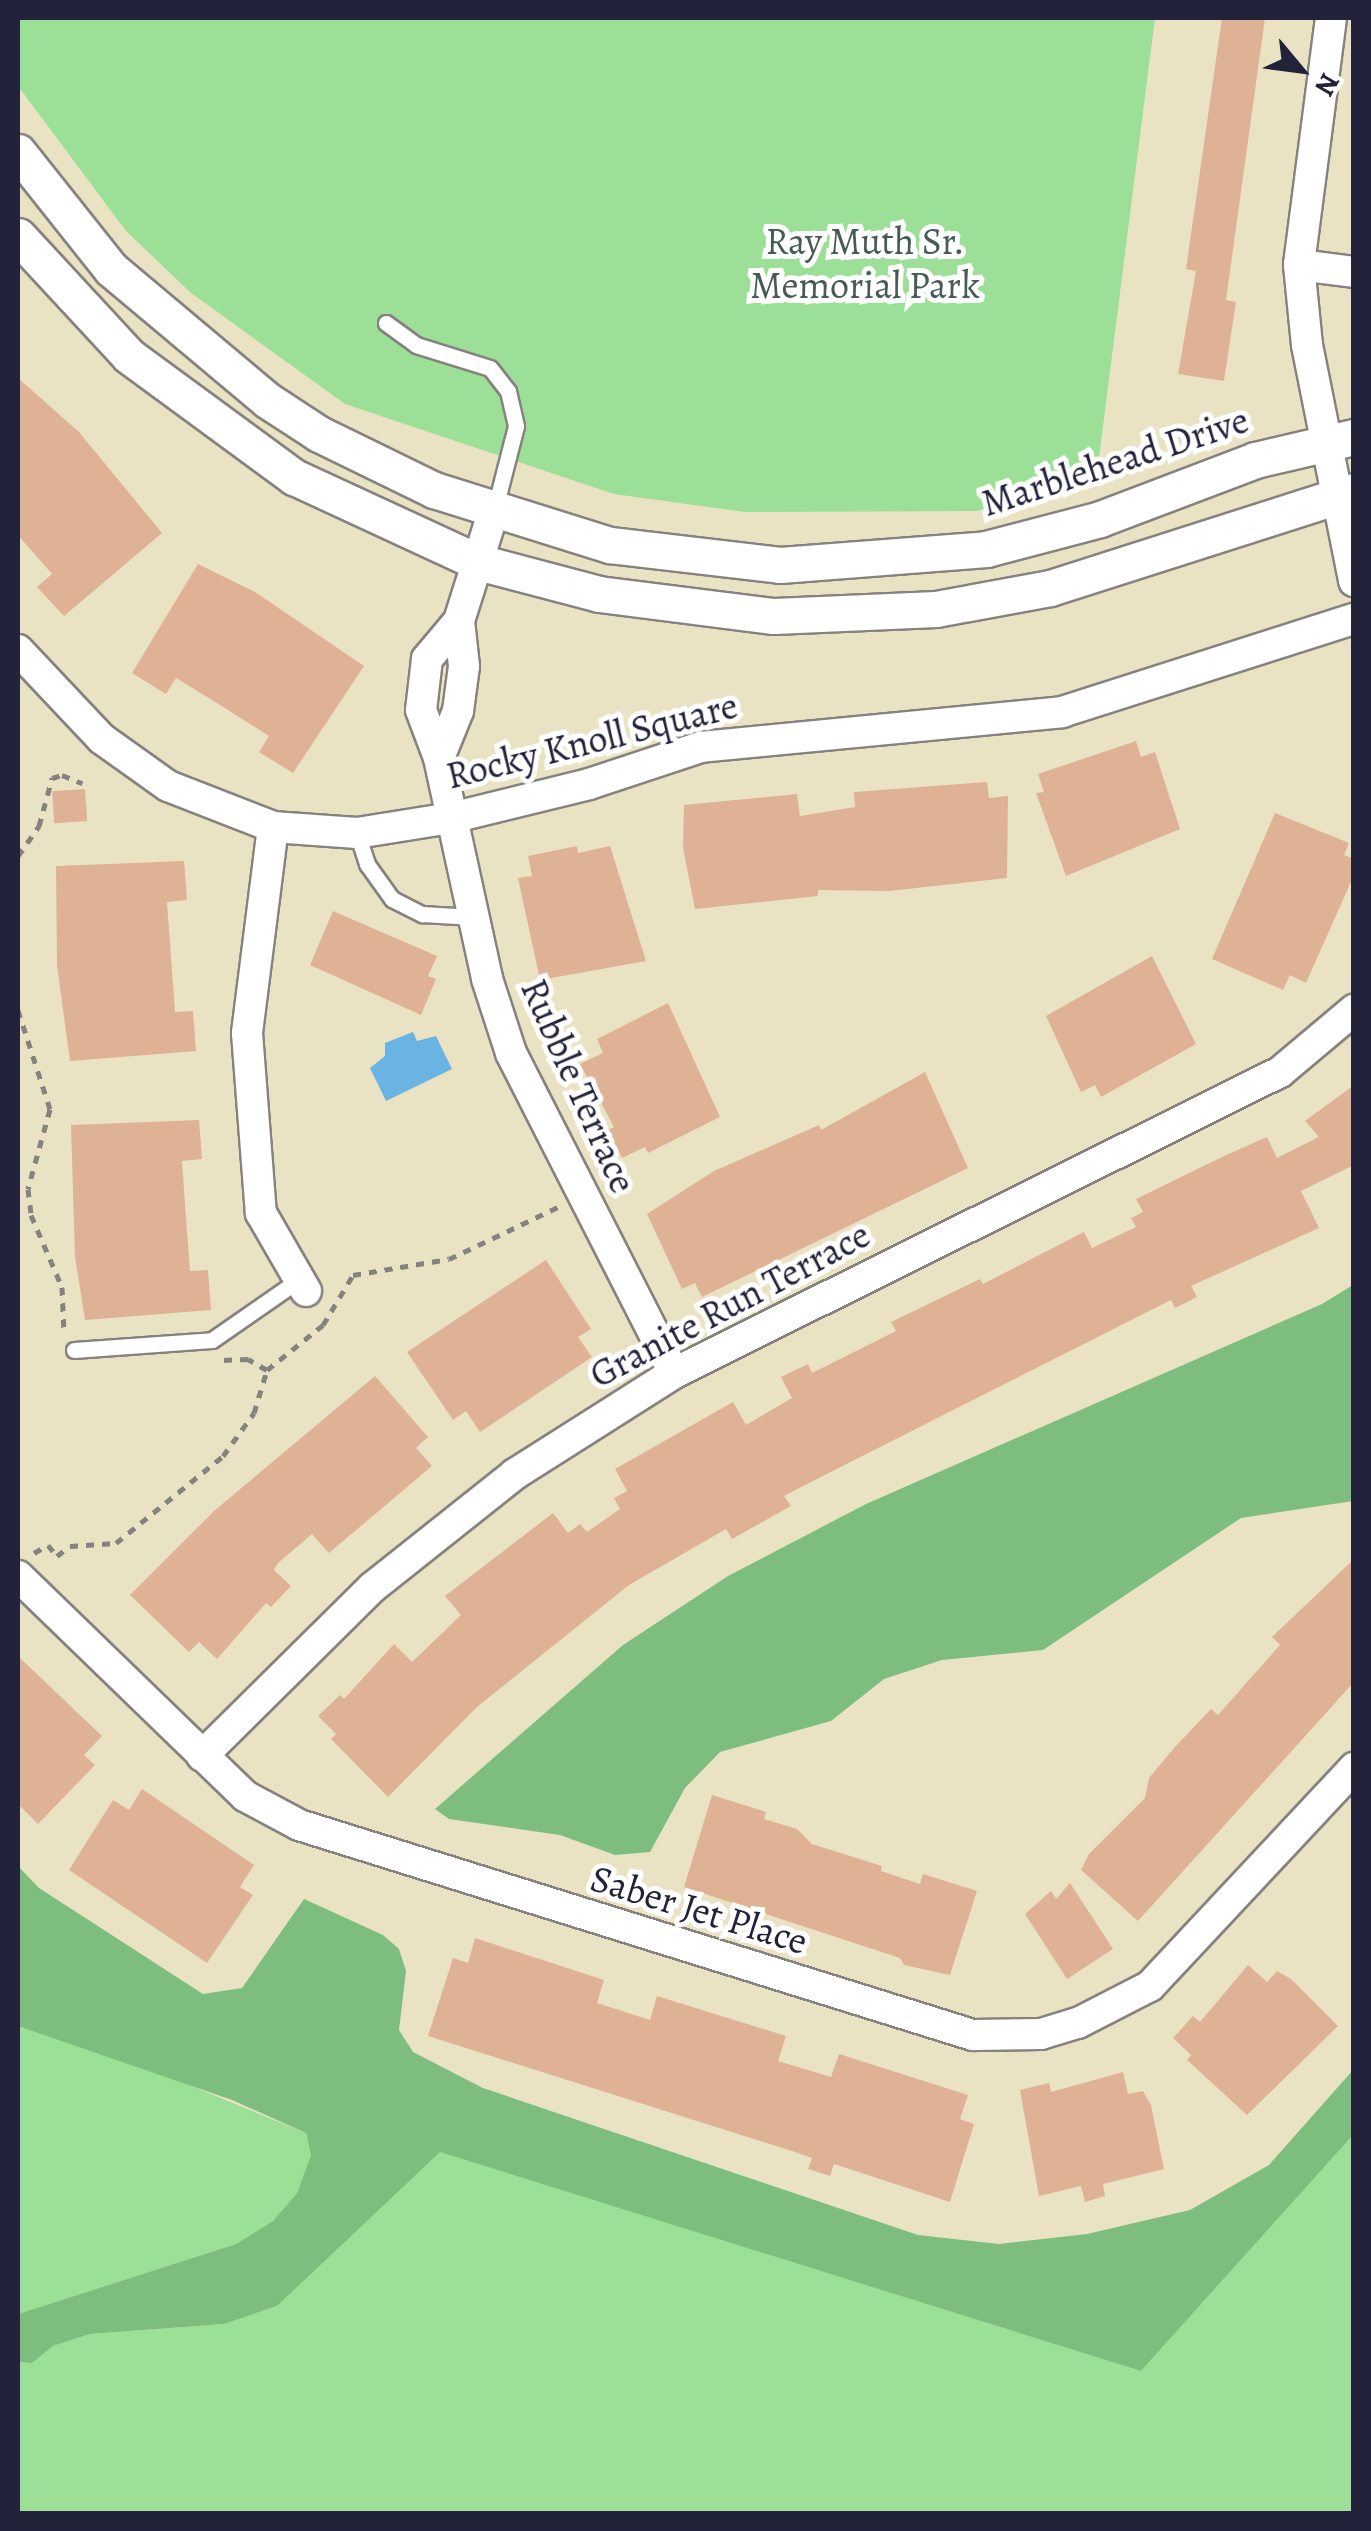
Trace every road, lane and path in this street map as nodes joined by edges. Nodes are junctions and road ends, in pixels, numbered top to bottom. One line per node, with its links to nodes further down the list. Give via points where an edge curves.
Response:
1 (1331, 18): 4 (street)
2 (18, 152): 9 (street, Marblehead Drive, via 111,268 216,363 319,434)
3 (18, 236): 10 (street, via 130,356 224,432 294,478)
4 (1298, 264): 5 (street); 7 (street)
5 (1354, 272)
6 (386, 323): 9 (lane, via 416,346 490,368 508,392 516,426)
7 (1339, 440): 8 (street); 9 (street, Marblehead Drive, via 1255,460 1038,538 879,561 686,558)
8 (1344, 493): 10 (street, via 1050,588 883,614 774,616 660,605); 11 (street)
9 (493, 513): 10 (street, Rubble Terrace)
10 (478, 562): 15 (street, Rubble Terrace, via 458,621 427,658 421,710)
11 (1354, 581)
12 (1354, 619): 15 (street, Rocky Knoll Square, via 1062,712 701,746)
13 (18, 650): 16 (street, Rocky Knoll Square, via 70,709 135,766 188,796)
14 (82, 783): 18 (path, via 52,778 39,826)
15 (451, 818): 17 (street, Rocky Knoll Square); 19 (street, Rubble Terrace)
16 (273, 827): 17 (street, Rocky Knoll Square); 22 (street, via 247,1032 261,1213)
17 (357, 833): 19 (lane, via 367,864 392,899 422,914)
18 (18, 856)
19 (473, 917): 25 (street, Rubble Terrace, via 511,1054)
20 (1354, 1010): 25 (street, Granite Run Terrace, via 1280,1072)
21 (562, 1205): 24 (path, via 448,1259 353,1275 323,1325)
22 (302, 1286): 23 (lane, via 212,1340)
23 (74, 1350)
24 (267, 1370)
25 (674, 1372): 27 (street, Granite Run Terrace, via 449,1522 373,1587)
26 (18, 1576): 27 (street, Saber Jet Place)
27 (202, 1756): 28 (street, Saber Jet Place, via 245,1796 326,1834 922,2022 1006,2036 1078,2023 1150,1986)
28 (1354, 1768)

